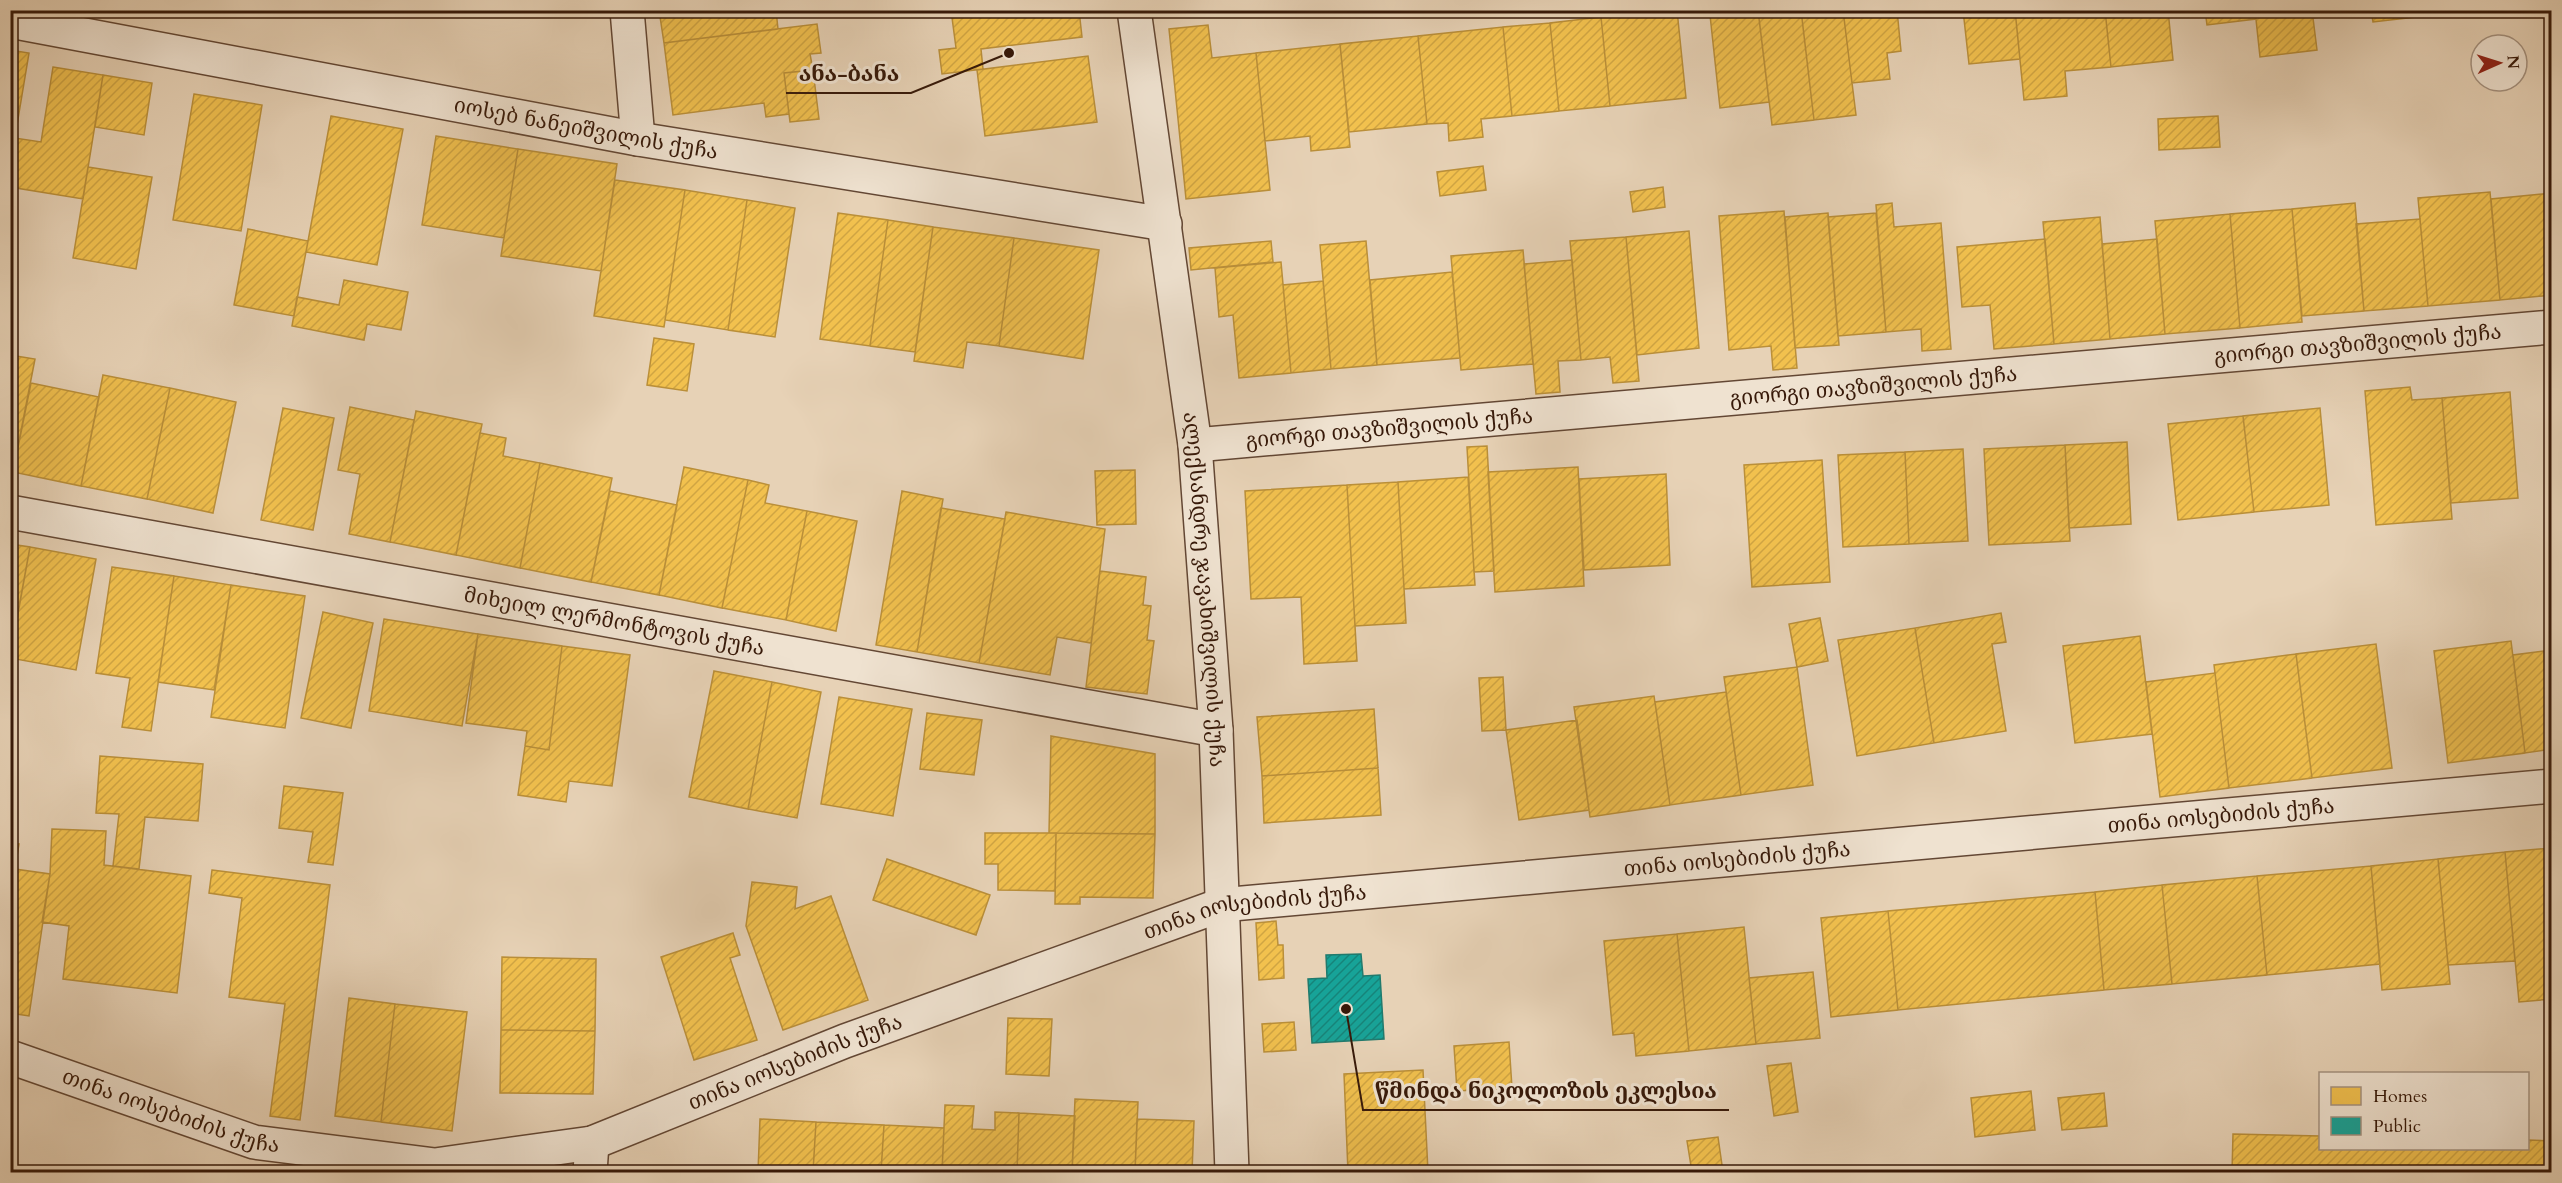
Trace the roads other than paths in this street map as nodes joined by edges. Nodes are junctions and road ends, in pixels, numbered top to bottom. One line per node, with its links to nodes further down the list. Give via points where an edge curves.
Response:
1 (627, 10): 4 (street)
2 (1134, 10): 5 (street, ალექსანდრე ჯავახიშვილის ქუჩა)
3 (10, 21): 4 (street, იოსებ ნანეიშვილის ქუჩა)
4 (638, 139): 5 (street, იოსებ ნანეიშვილის ქუჩა)
5 (1165, 224): 7 (street, ალექსანდრე ჯავახიშვილის ქუჩა)
6 (2552, 327): 7 (street, გიორგი თავზიშვილის ქუჩა)
7 (1195, 445): 9 (street, ალექსანდრე ჯავახიშვილის ქუჩა)
8 (10, 512): 9 (street, მიხეილ ლერმონტოვის ქუჩა)
9 (1216, 730): 11 (street, ალექსანდრე ჯავახიშვილის ქუჩა)
10 (2552, 786): 11 (street, თინა იოსებიძის ქუჩა)
11 (1221, 905): 13 (street, თინა იოსებიძის ქუჩა, via 845,1041); 14 (street, ალექსანდრე ჯავახიშვილის ქუჩა)
12 (10, 1057): 13 (street, თინა იოსებიძის ქუჩა, via 255,1142 435,1165)
13 (591, 1158)
14 (1232, 1173)

